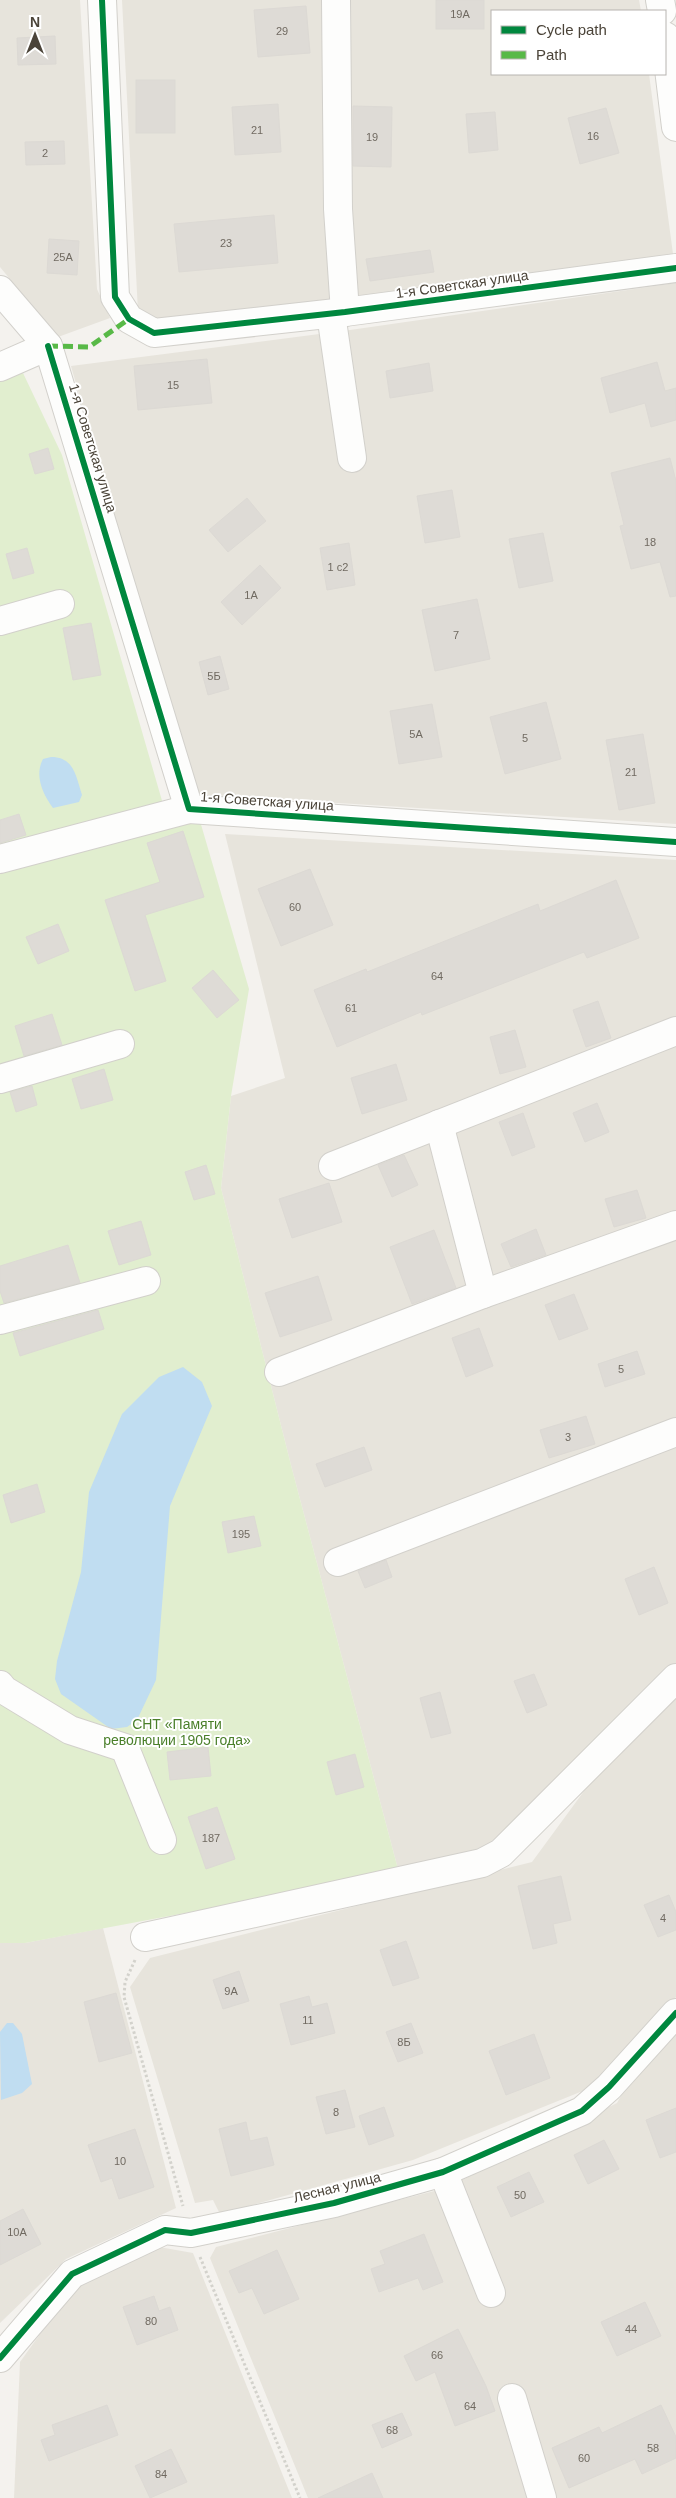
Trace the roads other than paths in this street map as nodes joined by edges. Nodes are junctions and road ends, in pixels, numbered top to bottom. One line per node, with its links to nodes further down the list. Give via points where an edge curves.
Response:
1 (102, 0): 7 (street, 1-я Советская улица, via 115,297 129,319 154,333)
2 (336, 0): 7 (street)
3 (666, 44): 4 (street)
4 (676, 127)
5 (676, 268): 7 (street, 1-я Советская улица)
6 (0, 290): 8 (street)
7 (338, 313): 10 (street)
8 (48, 346): 9 (street); 13 (street, 1-я Советская улица)
9 (0, 368)
10 (352, 458)
11 (60, 604): 12 (street)
12 (0, 621)
13 (190, 808): 14 (street, 1-я Советская улица); 15 (street)
14 (676, 842)
15 (0, 859)
16 (676, 1031): 19 (street)
17 (120, 1044): 18 (street)
18 (0, 1079)
19 (439, 1124): 20 (street); 23 (street)
20 (333, 1166)
21 (676, 1225): 23 (street)
22 (146, 1281): 24 (street)
23 (483, 1294): 25 (street)
24 (0, 1320)
25 (279, 1372)
26 (676, 1432): 27 (street)
27 (338, 1562)
28 (676, 1678): 31 (street, via 501,1852 482,1863)
29 (0, 1685): 30 (street, via 70,1730 125,1748)
30 (162, 1840)
31 (146, 1937)
32 (676, 2013): 33 (street, Лесная улица, via 609,2087 582,2111)
33 (443, 2172): 34 (street); 35 (street, Лесная улица, via 315,2207 191,2233 165,2230 72,2274)
34 (491, 2293)
35 (0, 2358)
36 (512, 2398): 37 (street)
37 (542, 2498)

